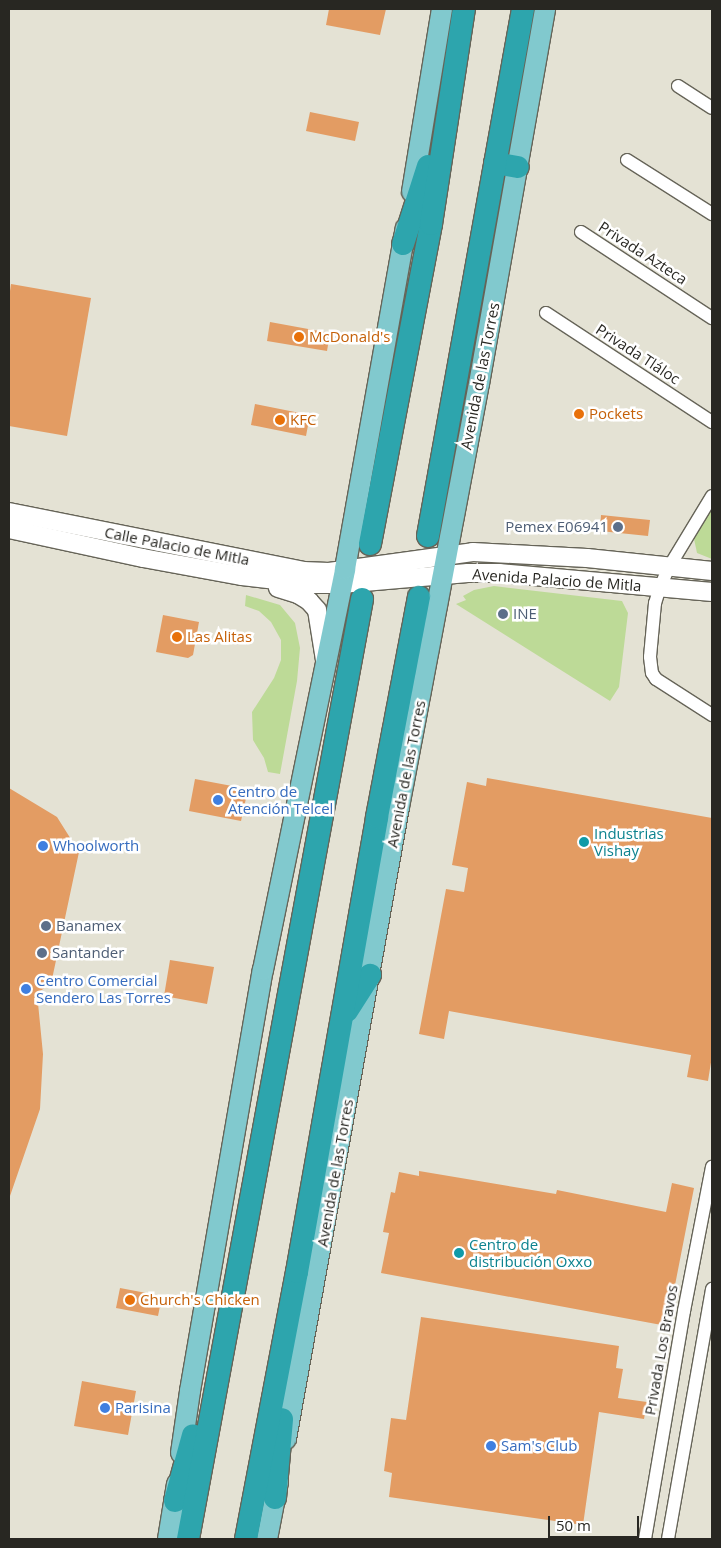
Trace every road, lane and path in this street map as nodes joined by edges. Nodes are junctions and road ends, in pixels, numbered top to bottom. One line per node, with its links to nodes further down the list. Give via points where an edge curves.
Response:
1 (442, 9): 13 (main road)
2 (464, 9): 6 (highway)
3 (522, 9): 9 (highway, Avenida de las Torres)
4 (546, 9): 10 (main road, Avenida de las Torres)
5 (678, 86): 7 (street)
6 (448, 105): 13 (highway); 20 (highway, via 431,224)
7 (712, 108)
8 (627, 160): 11 (street)
9 (495, 163): 10 (highway); 19 (highway, Avenida de las Torres)
10 (518, 167): 21 (main road, Avenida de las Torres)
11 (712, 214)
12 (581, 232): 15 (street, Privada Azteca)
13 (403, 244): 26 (main road)
14 (546, 313): 16 (street, Privada Tláloc)
15 (712, 318)
16 (712, 422)
17 (712, 496): 22 (street)
18 (9, 517): 24 (main road, Calle Palacio de Mitla, via 143,558); 26 (main road, Calle Palacio de Mitla)
19 (428, 536)
20 (370, 544)
21 (446, 556): 22 (main road, Avenida Palacio de Mitla, via 473,552 537,555); 25 (main road, Avenida de las Torres); 26 (main road, Avenida Palacio de Mitla)
22 (669, 568): 23 (main road, Avenida Palacio de Mitla); 27 (street)
23 (712, 571)
24 (242, 576): 26 (main road, Calle Palacio de Mitla, via 309,584); 31 (main road, via 298,594 309,601 317,610)
25 (443, 576): 26 (main road, Avenida Palacio de Mitla); 27 (main road, Avenida Palacio de Mitla, via 499,573); 33 (main road, Avenida de las Torres)
26 (343, 577): 31 (main road)
27 (660, 587): 28 (main road, Avenida Palacio de Mitla); 32 (street, via 655,603 650,657 652,673 666,686)
28 (712, 592)
29 (419, 597): 34 (highway, Avenida de las Torres)
30 (362, 599): 37 (highway)
31 (326, 667): 40 (main road, via 263,970 190,1391)
32 (712, 715)
33 (370, 975): 34 (highway); 39 (main road, Avenida de las Torres)
34 (341, 1020): 36 (highway, Avenida de las Torres)
35 (712, 1167): 46 (street, Privada Los Bravos)
36 (297, 1272): 39 (highway, via 294,1334); 45 (highway, Avenida de las Torres)
37 (237, 1280): 40 (highway); 44 (highway)
38 (712, 1289): 47 (street)
39 (275, 1498): 41 (main road, Avenida de las Torres)
40 (175, 1501): 42 (main road); 43 (main road)
41 (270, 1534)
42 (159, 1539)
43 (168, 1539)
44 (188, 1539)
45 (246, 1539)
46 (646, 1539)
47 (668, 1539)

